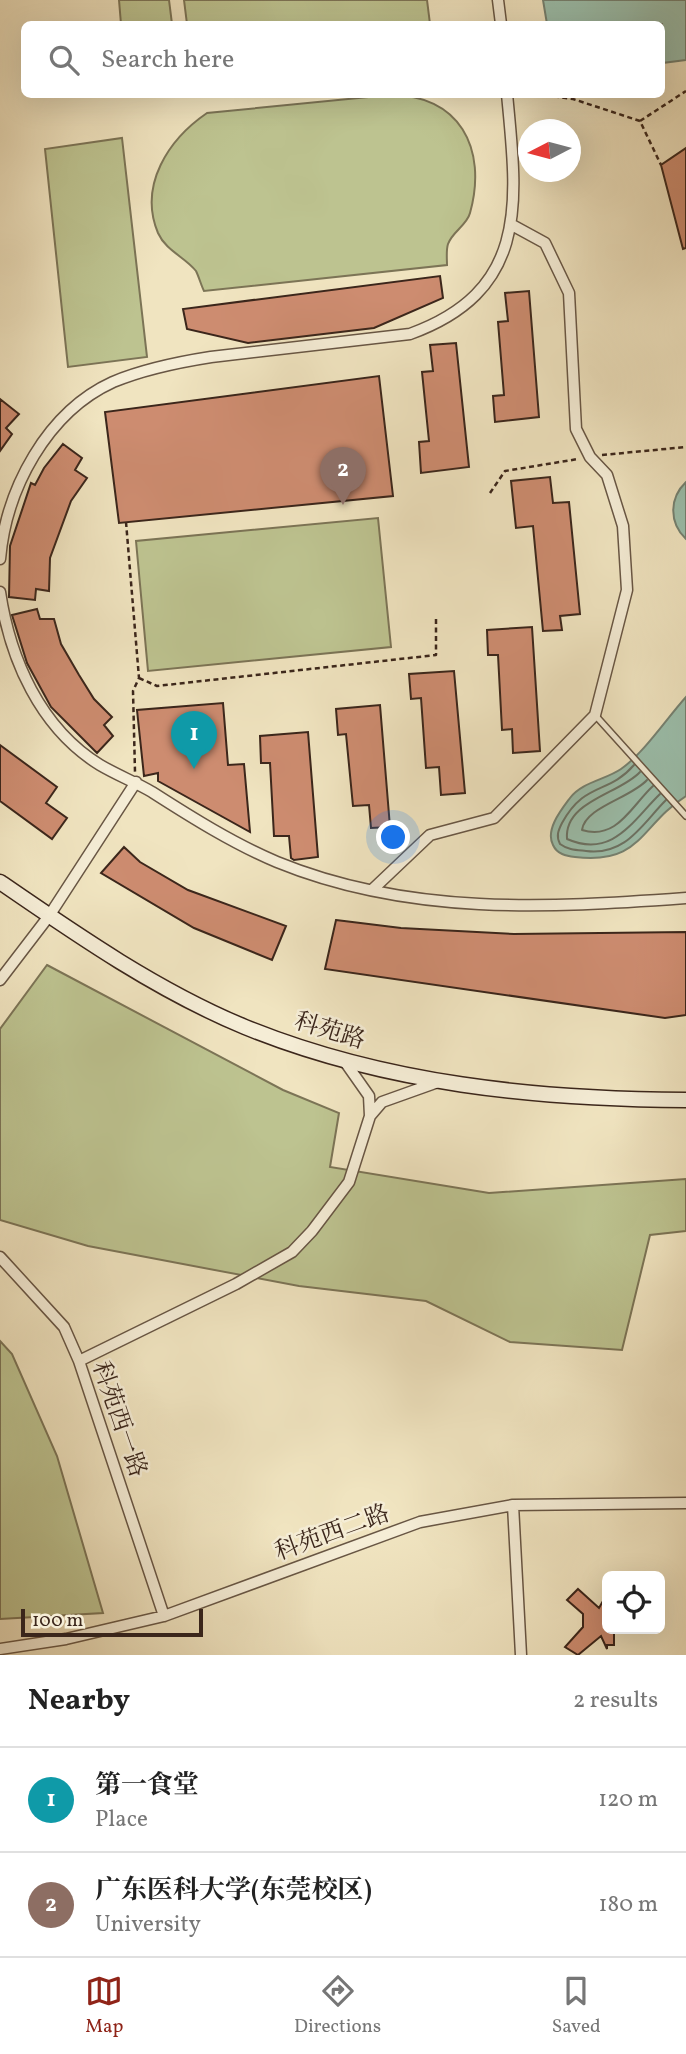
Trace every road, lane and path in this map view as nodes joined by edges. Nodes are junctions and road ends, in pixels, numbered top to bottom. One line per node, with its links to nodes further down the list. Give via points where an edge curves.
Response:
1 (498, 0): 2 (street)
2 (501, 21)
3 (686, 91): 6 (path)
4 (508, 98): 8 (street, via 516,195)
5 (566, 98): 6 (path)
6 (640, 121): 7 (path)
7 (661, 165)
8 (513, 225): 10 (street, via 494,272 476,294 435,325 379,340 181,362 114,382 86,398 62,419 27,470 5,529); 14 (street, via 545,243 569,293 576,429 590,457 607,475 623,526 627,590)
9 (126, 522): 13 (path)
10 (0, 559)
11 (0, 592): 15 (street, via 18,668 58,730 99,764)
12 (436, 618): 13 (path, via 436,655 157,686)
13 (139, 678): 15 (path, via 133,691)
14 (595, 715): 16 (lane); 18 (street, via 494,818 430,835)
15 (136, 782): 18 (street, via 275,861); 20 (street)
16 (686, 816)
17 (0, 882): 20 (street, 科苑路)
18 (372, 890): 19 (street, via 498,907)
19 (686, 898)
20 (49, 916): 21 (street); 22 (street, 科苑路, via 159,983 245,1027)
21 (0, 980)
22 (343, 1059): 23 (street, 科苑路); 25 (street, via 369,1096)
23 (439, 1081): 24 (street, 科苑路, via 513,1093); 25 (street, via 382,1102)
24 (686, 1100)
25 (370, 1116): 27 (street, via 349,1181 292,1252)
26 (0, 1257): 27 (street, 科苑西一路, via 64,1327)
27 (79, 1361): 30 (street, 科苑西一路)
28 (686, 1503): 29 (street, 科苑西二路)
29 (513, 1505): 30 (street, 科苑西二路, via 420,1522); 32 (street)
30 (164, 1616): 31 (street, 科苑西二路)
31 (0, 1649)
32 (521, 1655)

